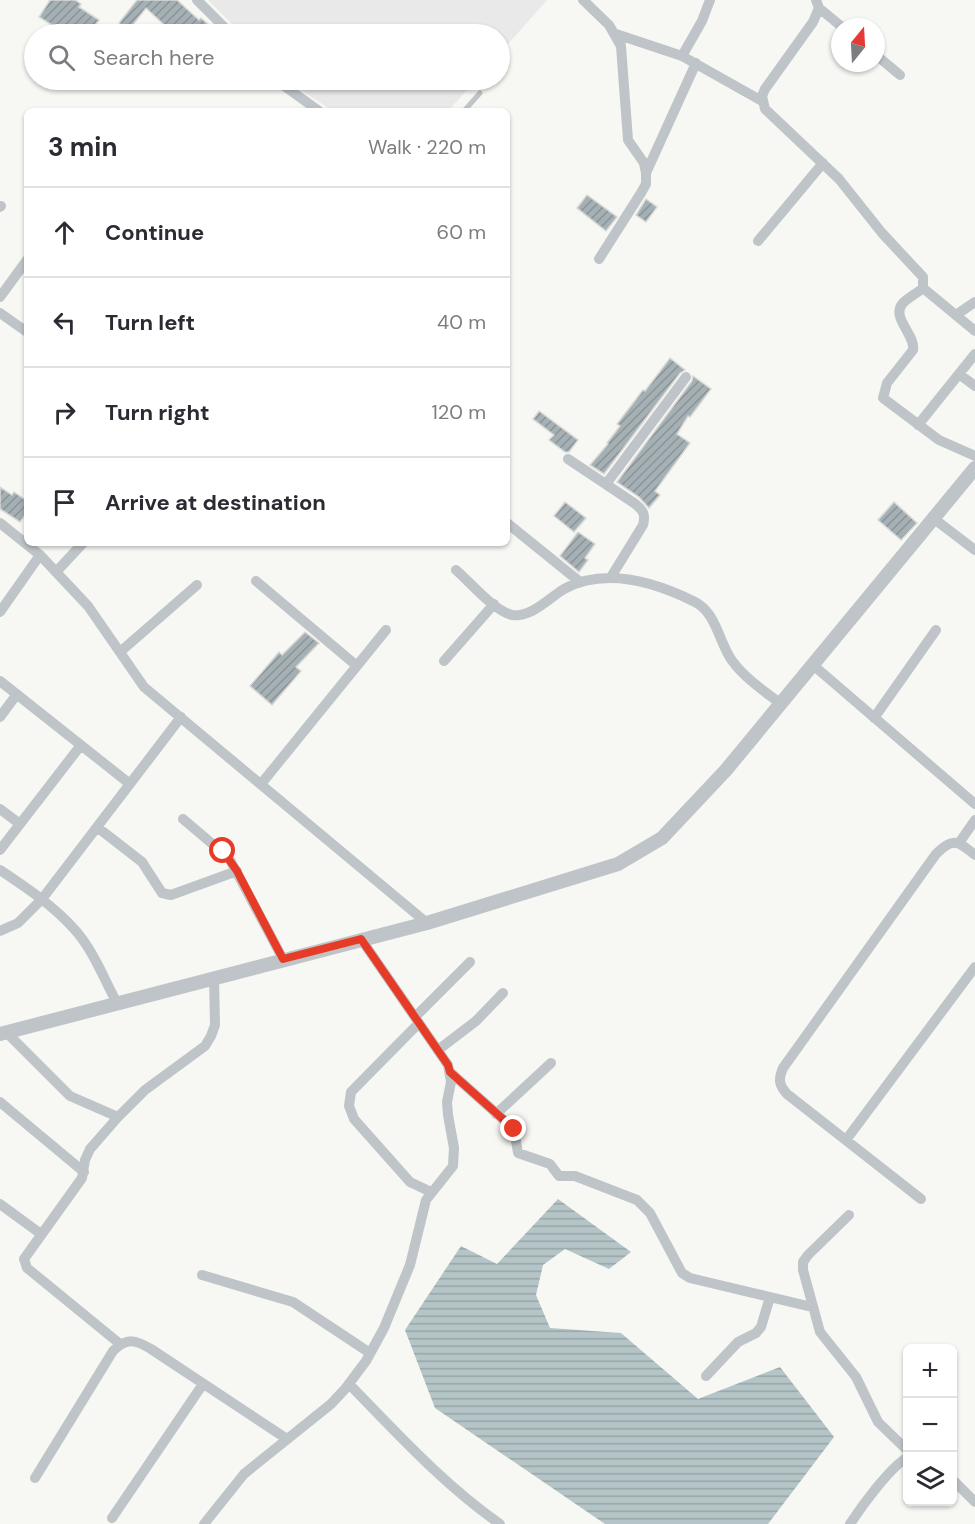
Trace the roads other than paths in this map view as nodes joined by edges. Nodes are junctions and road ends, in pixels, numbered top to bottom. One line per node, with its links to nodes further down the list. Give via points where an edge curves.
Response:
1 (197, 0): 6 (street)
2 (583, 0): 7 (street)
3 (710, 0): 8 (street)
4 (818, 4): 5 (street); 14 (street, via 813,22 765,89)
5 (833, 18)
6 (221, 24)
7 (616, 34): 8 (street); 18 (street, via 621,46 627,140 644,163)
8 (682, 56): 10 (street)
9 (885, 62): 11 (street)
10 (696, 63): 14 (street); 18 (street)
11 (900, 75)
12 (290, 90): 15 (street)
13 (480, 93): 16 (lane)
14 (762, 101): 17 (street, via 768,114)
15 (315, 108)
16 (467, 108)
17 (823, 164): 19 (street); 22 (street, via 919,272)
18 (646, 173): 20 (street, via 646,184)
19 (758, 241)
20 (599, 259)
21 (24, 264): 23 (street)
22 (923, 288): 26 (street); 33 (street, via 900,309 913,350 882,393 885,402)
23 (0, 297)
24 (975, 302): 26 (street)
25 (0, 313): 27 (street)
26 (956, 315): 28 (street)
27 (24, 330)
28 (975, 332)
29 (975, 354): 30 (street)
30 (959, 374): 32 (street); 33 (street)
31 (686, 377): 37 (street)
32 (975, 386)
33 (918, 425): 34 (street, via 939,440)
34 (975, 456)
35 (568, 459): 37 (street)
36 (975, 468): 38 (street)
37 (606, 484): 48 (street, via 642,509 645,517)
38 (933, 518): 44 (street); 58 (street)
39 (0, 523): 41 (street)
40 (510, 525): 50 (street)
41 (24, 542)
42 (29, 546): 45 (street)
43 (80, 546): 47 (street)
44 (975, 549)
45 (40, 555): 47 (street); 53 (street)
46 (456, 570): 52 (street)
47 (56, 572): 56 (street, via 88,606)
48 (611, 577): 50 (street); 62 (street, via 650,585 705,609 734,663)
49 (256, 582): 59 (street)
50 (580, 582): 52 (street, via 519,616)
51 (197, 585): 56 (street)
52 (494, 604): 57 (street)
53 (0, 612)
54 (386, 630): 59 (street)
55 (936, 630): 65 (street)
56 (120, 652): 64 (street, via 144,687)
57 (444, 661)
58 (813, 665): 62 (street); 65 (street)
59 (357, 666): 68 (street)
60 (0, 681): 61 (street)
61 (17, 694): 63 (street); 66 (street)
62 (781, 704): 81 (street, via 662,838 640,853 618,864)
63 (0, 717)
64 (181, 717): 67 (street); 68 (street)
65 (874, 718): 69 (street)
66 (81, 745): 67 (street); 73 (street)
67 (130, 784): 74 (street)
68 (261, 784): 81 (street)
69 (975, 804)
70 (0, 809): 73 (street)
71 (183, 819): 79 (street, via 223,851)
72 (975, 820): 75 (street)
73 (20, 824): 76 (street)
74 (97, 827): 79 (street, via 142,862 162,893 171,895); 80 (street)
75 (959, 843): 77 (street); 98 (street, via 946,844 936,854 779,1078 787,1094)
76 (0, 850)
77 (975, 855)
78 (0, 870): 80 (street)
79 (237, 871): 84 (street)
80 (42, 898): 82 (street, via 18,923); 89 (street, via 88,948)
81 (427, 923): 83 (street)
82 (0, 930)
83 (361, 939): 84 (street); 90 (street)
84 (283, 959): 87 (street)
85 (470, 962): 90 (street)
86 (975, 968): 98 (street)
87 (214, 977): 89 (street); 97 (street, via 215,1025 211,1036)
88 (503, 993): 92 (street)
89 (117, 1003): 91 (street)
90 (417, 1020): 92 (street); 100 (street, via 351,1092 349,1100 354,1119 410,1182)
91 (3, 1033): 97 (street, via 70,1096)
92 (438, 1050): 94 (street)
93 (550, 1063): 96 (street)
94 (450, 1072): 96 (street); 100 (street, via 447,1102 455,1157 447,1176)
95 (0, 1102): 99 (street)
96 (496, 1114): 106 (street, via 514,1129 518,1153 550,1164 559,1176 575,1176 644,1205 682,1274)
97 (118, 1117): 99 (street, via 90,1149)
98 (846, 1140): 101 (street)
99 (84, 1172): 104 (street)
100 (431, 1192): 109 (street, via 410,1265)
101 (921, 1199)
102 (0, 1204): 104 (street)
103 (849, 1215): 107 (street, via 803,1262)
104 (41, 1234): 108 (street, via 24,1259 27,1268)
105 (202, 1275): 109 (street, via 293,1302)
106 (770, 1297): 107 (street); 110 (street, via 756,1333 738,1342)
107 (812, 1307): 114 (street, via 820,1332 856,1377 878,1422)
108 (120, 1344): 112 (street, via 138,1341); 116 (street)
109 (370, 1353): 111 (street)
110 (706, 1376)
111 (349, 1383): 113 (street, via 331,1404); 121 (street, via 437,1473)
112 (204, 1384): 113 (street); 119 (street)
113 (287, 1439): 120 (street, via 244,1474)
114 (903, 1446)
115 (903, 1460): 122 (street)
116 (35, 1478)
117 (957, 1484): 118 (street)
118 (975, 1502)
119 (112, 1518)
120 (204, 1524)
121 (500, 1524)
122 (850, 1524)

